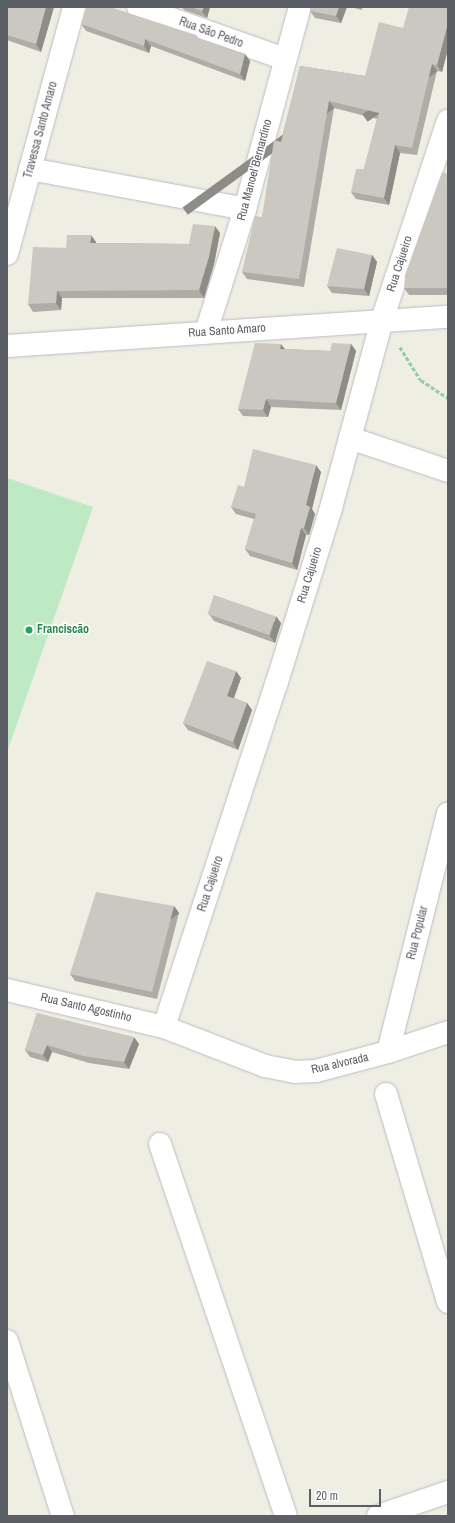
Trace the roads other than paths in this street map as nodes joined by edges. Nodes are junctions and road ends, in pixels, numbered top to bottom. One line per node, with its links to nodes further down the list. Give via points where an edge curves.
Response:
1 (74, 7): 7 (street, Travessa Santo Amaro)
2 (138, 7): 4 (street, Rua São Pedro)
3 (300, 7): 4 (street, Rua Manoel Bernardino)
4 (285, 59): 8 (street, Rua Manoel Bernardino)
5 (448, 121): 6 (street, Rua Cajueiro)
6 (442, 156): 11 (street, Rua Cajueiro)
7 (30, 169): 8 (street); 9 (street, Travessa Santo Amaro)
8 (245, 209): 12 (street, Rua Manoel Bernardino)
9 (7, 254)
10 (448, 317): 11 (street, Rua Santo Amaro)
11 (382, 320): 12 (street, Rua Santo Amaro); 14 (street, Rua Cajueiro)
12 (206, 332): 13 (street, Rua Santo Amaro)
13 (7, 346)
14 (350, 438): 15 (street); 18 (street, Rua Cajueiro, via 276,684)
15 (448, 471)
16 (447, 822): 20 (street, Rua Popular)
17 (7, 990): 18 (street, Rua Santo Agostinho)
18 (164, 1027): 20 (street, Rua alvorada, via 266,1066 295,1072 316,1071)
19 (448, 1032): 20 (street, Rua alvorada)
20 (388, 1052)
21 (386, 1094): 23 (street)
22 (160, 1144): 27 (street)
23 (448, 1302)
24 (7, 1341): 26 (street)
25 (448, 1492): 28 (street)
26 (63, 1516)
27 (286, 1516)
28 (378, 1516)

